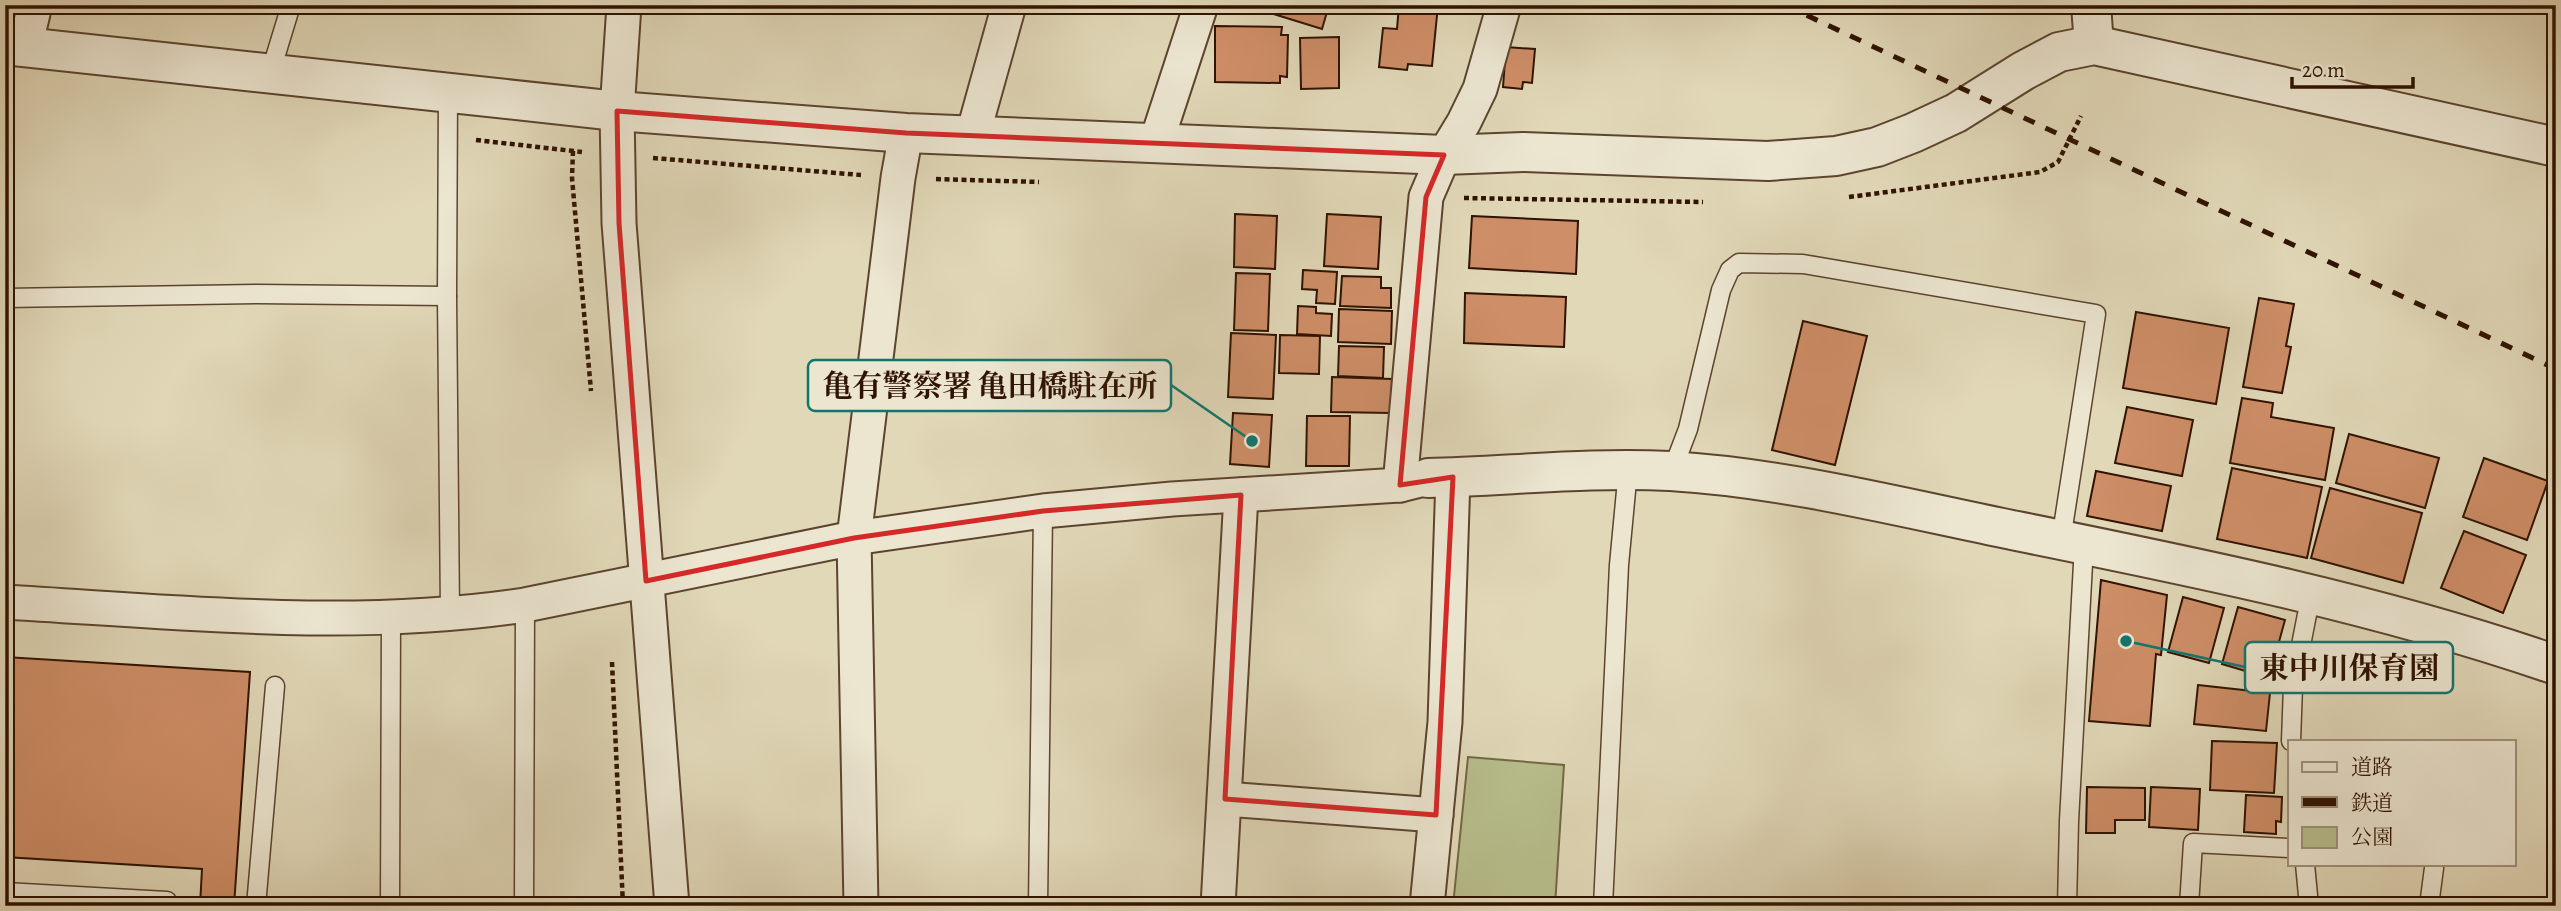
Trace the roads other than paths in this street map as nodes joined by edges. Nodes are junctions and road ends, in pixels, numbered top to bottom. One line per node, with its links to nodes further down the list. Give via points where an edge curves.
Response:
1 (35, 5): 8 (street)
2 (291, 5): 10 (lane)
3 (624, 5): 12 (street)
4 (1009, 5): 14 (street)
5 (1201, 5): 15 (street)
6 (1504, 5): 17 (street, via 1480,89)
7 (2091, 5): 9 (street)
8 (15, 46): 10 (street)
9 (2094, 46): 16 (street); 17 (street, via 2059,52 1956,113 1877,147 1836,156 1768,161 1523,152)
10 (270, 74): 11 (street)
11 (448, 93): 12 (street); 18 (lane)
12 (617, 111): 13 (street); 27 (street, via 620,223)
13 (906, 133): 14 (street); 25 (street)
14 (973, 134): 15 (street)
15 (1156, 143): 17 (street)
16 (2556, 147)
17 (1444, 155): 22 (street, via 1426,197)
18 (447, 296): 19 (lane); 31 (lane)
19 (5, 298)
20 (1628, 470): 21 (street); 22 (street); 51 (lane, via 1619,565)
21 (1672, 471): 26 (street, via 1768,480); 26 (lane, via 1688,429 1721,290 1730,270 1739,263 1803,264 2096,314)
22 (1427, 480): 23 (street); 37 (street, via 1445,722)
23 (1241, 495): 24 (street); 36 (street)
24 (1042, 511): 25 (street); 48 (lane)
25 (854, 538): 27 (street); 47 (street)
26 (2072, 542): 28 (street); 52 (lane)
27 (646, 581): 30 (street); 46 (street)
28 (2311, 594): 33 (street); 35 (lane, via 2293,686)
29 (5, 602): 32 (street, via 296,618)
30 (524, 605): 31 (street); 45 (lane)
31 (450, 613): 32 (street)
32 (391, 617): 44 (lane)
33 (2556, 665)
34 (275, 686): 43 (lane)
35 (2291, 740)
36 (1225, 799): 37 (street); 49 (street)
37 (1436, 815): 50 (street)
38 (2288, 848): 53 (lane, via 2193,843)
39 (2305, 866): 54 (lane)
40 (2434, 868): 55 (lane)
41 (5, 892): 42 (lane, via 167,901)
42 (167, 906)
43 (256, 906)
44 (390, 906)
45 (524, 906)
46 (672, 906)
47 (861, 906)
48 (1038, 906)
49 (1218, 906)
50 (1427, 906)
51 (1603, 906)
52 (2067, 906)
53 (2189, 906)
54 (2309, 906)
55 (2429, 906)

